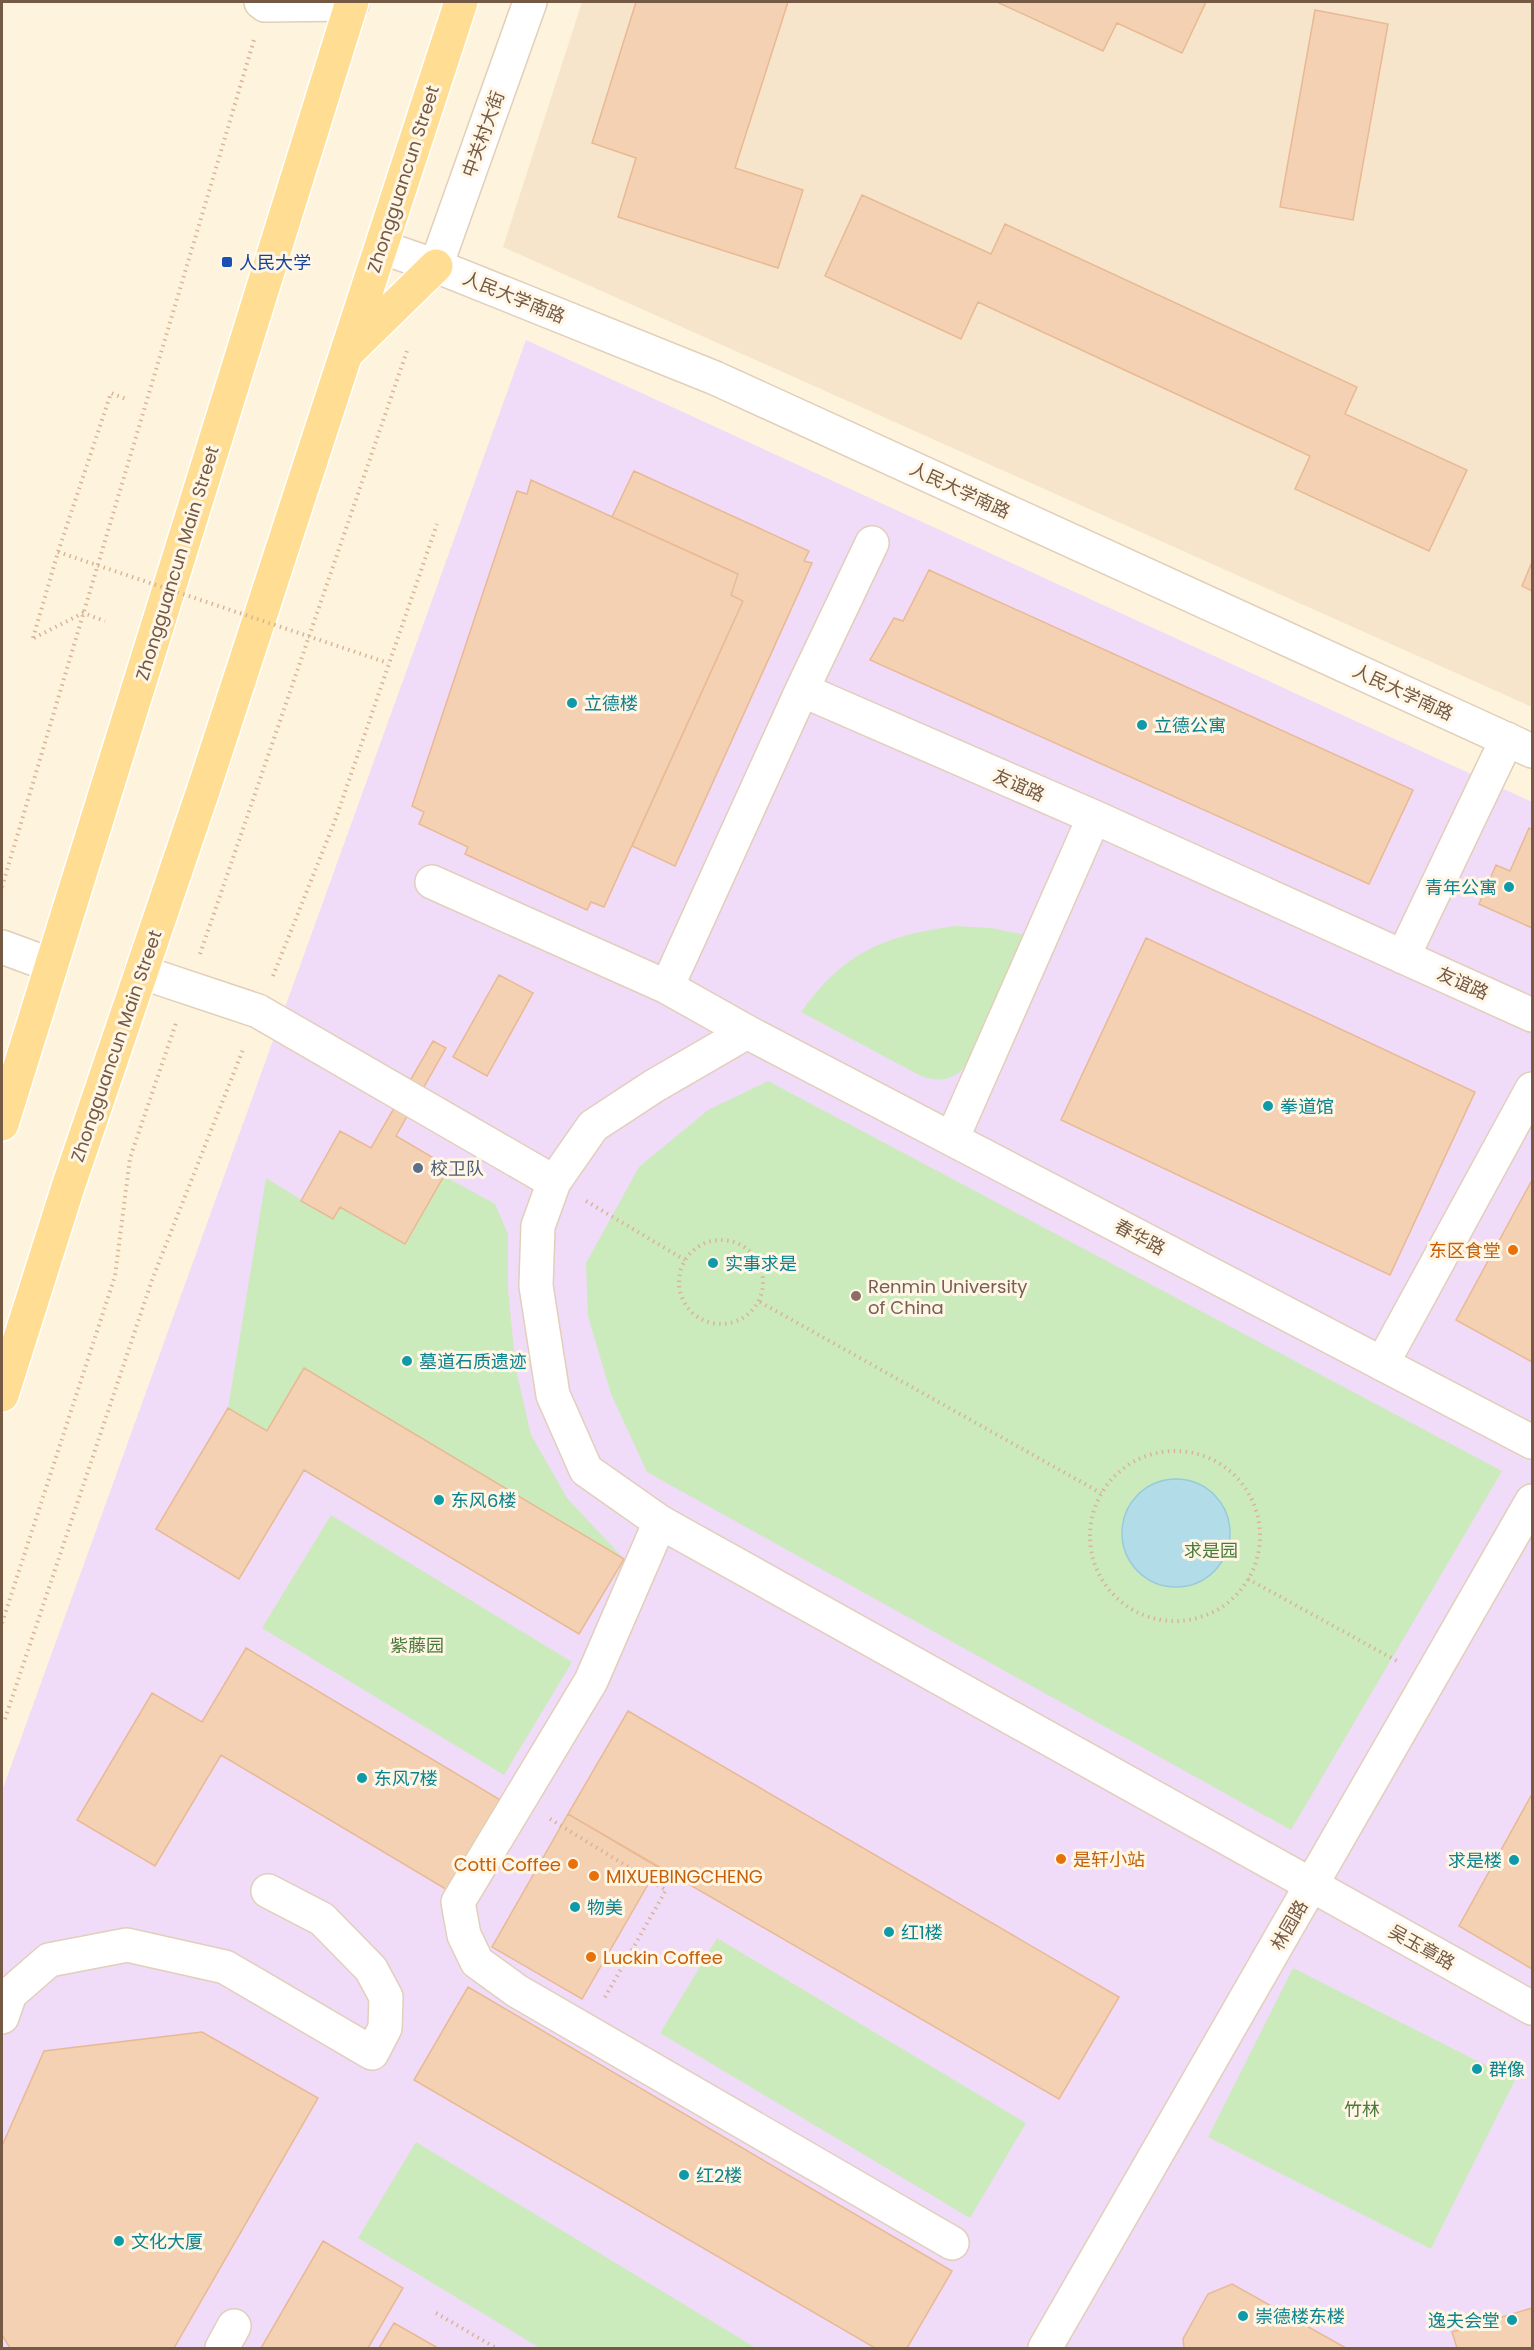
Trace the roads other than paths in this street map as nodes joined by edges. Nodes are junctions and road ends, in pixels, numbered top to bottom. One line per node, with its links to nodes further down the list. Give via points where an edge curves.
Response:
1 (461, 2): 5 (main road, Zhongguancun Street)
2 (530, 2): 6 (street, 中关村大街)
3 (263, 3): 4 (street)
4 (352, 3): 15 (main road, Zhongguancun Main Street)
5 (381, 247): 6 (street, 人民大学南路); 7 (main road, Zhongguancun Street)
6 (436, 266): 7 (main road); 10 (street, 人民大学南路, via 715,378)
7 (345, 356): 16 (main road, Zhongguancun Main Street)
8 (872, 543): 9 (street)
9 (802, 690): 11 (street, 友谊路); 17 (street)
10 (1520, 745): 14 (street)
11 (1094, 818): 14 (street, 友谊路); 22 (street)
12 (432, 882): 17 (street, 春华路)
13 (2, 947): 15 (street)
14 (1403, 957): 18 (street, 友谊路)
15 (51, 965): 21 (main road, Zhongguancun Main Street)
16 (141, 972): 23 (street, via 258,1011); 25 (main road, Zhongguancun Main Street)
17 (667, 987): 19 (street, 春华路)
18 (1533, 1015)
19 (747, 1032): 22 (street, 春华路); 23 (street, 吴玉章路, via 593,1126)
20 (1533, 1089): 24 (street)
21 (2, 1125)
22 (952, 1139): 24 (street, 春华路)
23 (554, 1182): 28 (street, 吴玉章路, via 538,1226 536,1286 553,1395 586,1470)
24 (1382, 1364): 26 (street, 春华路)
25 (2, 1395)
26 (1533, 1442)
27 (1533, 1501): 29 (street, 林园路)
28 (660, 1522): 29 (street, 吴玉章路); 33 (street, via 591,1681 458,1902 464,1935 477,1962 517,1991)
29 (1311, 1886): 31 (street, 吴玉章路); 34 (street, 林园路)
30 (268, 1891): 32 (street, via 322,1919 371,1969 386,1997 385,2028 372,2052 225,1967 127,1944 49,1960 10,1994)
31 (1533, 2008)
32 (2, 2017)
33 (952, 2243)
34 (1045, 2349)

